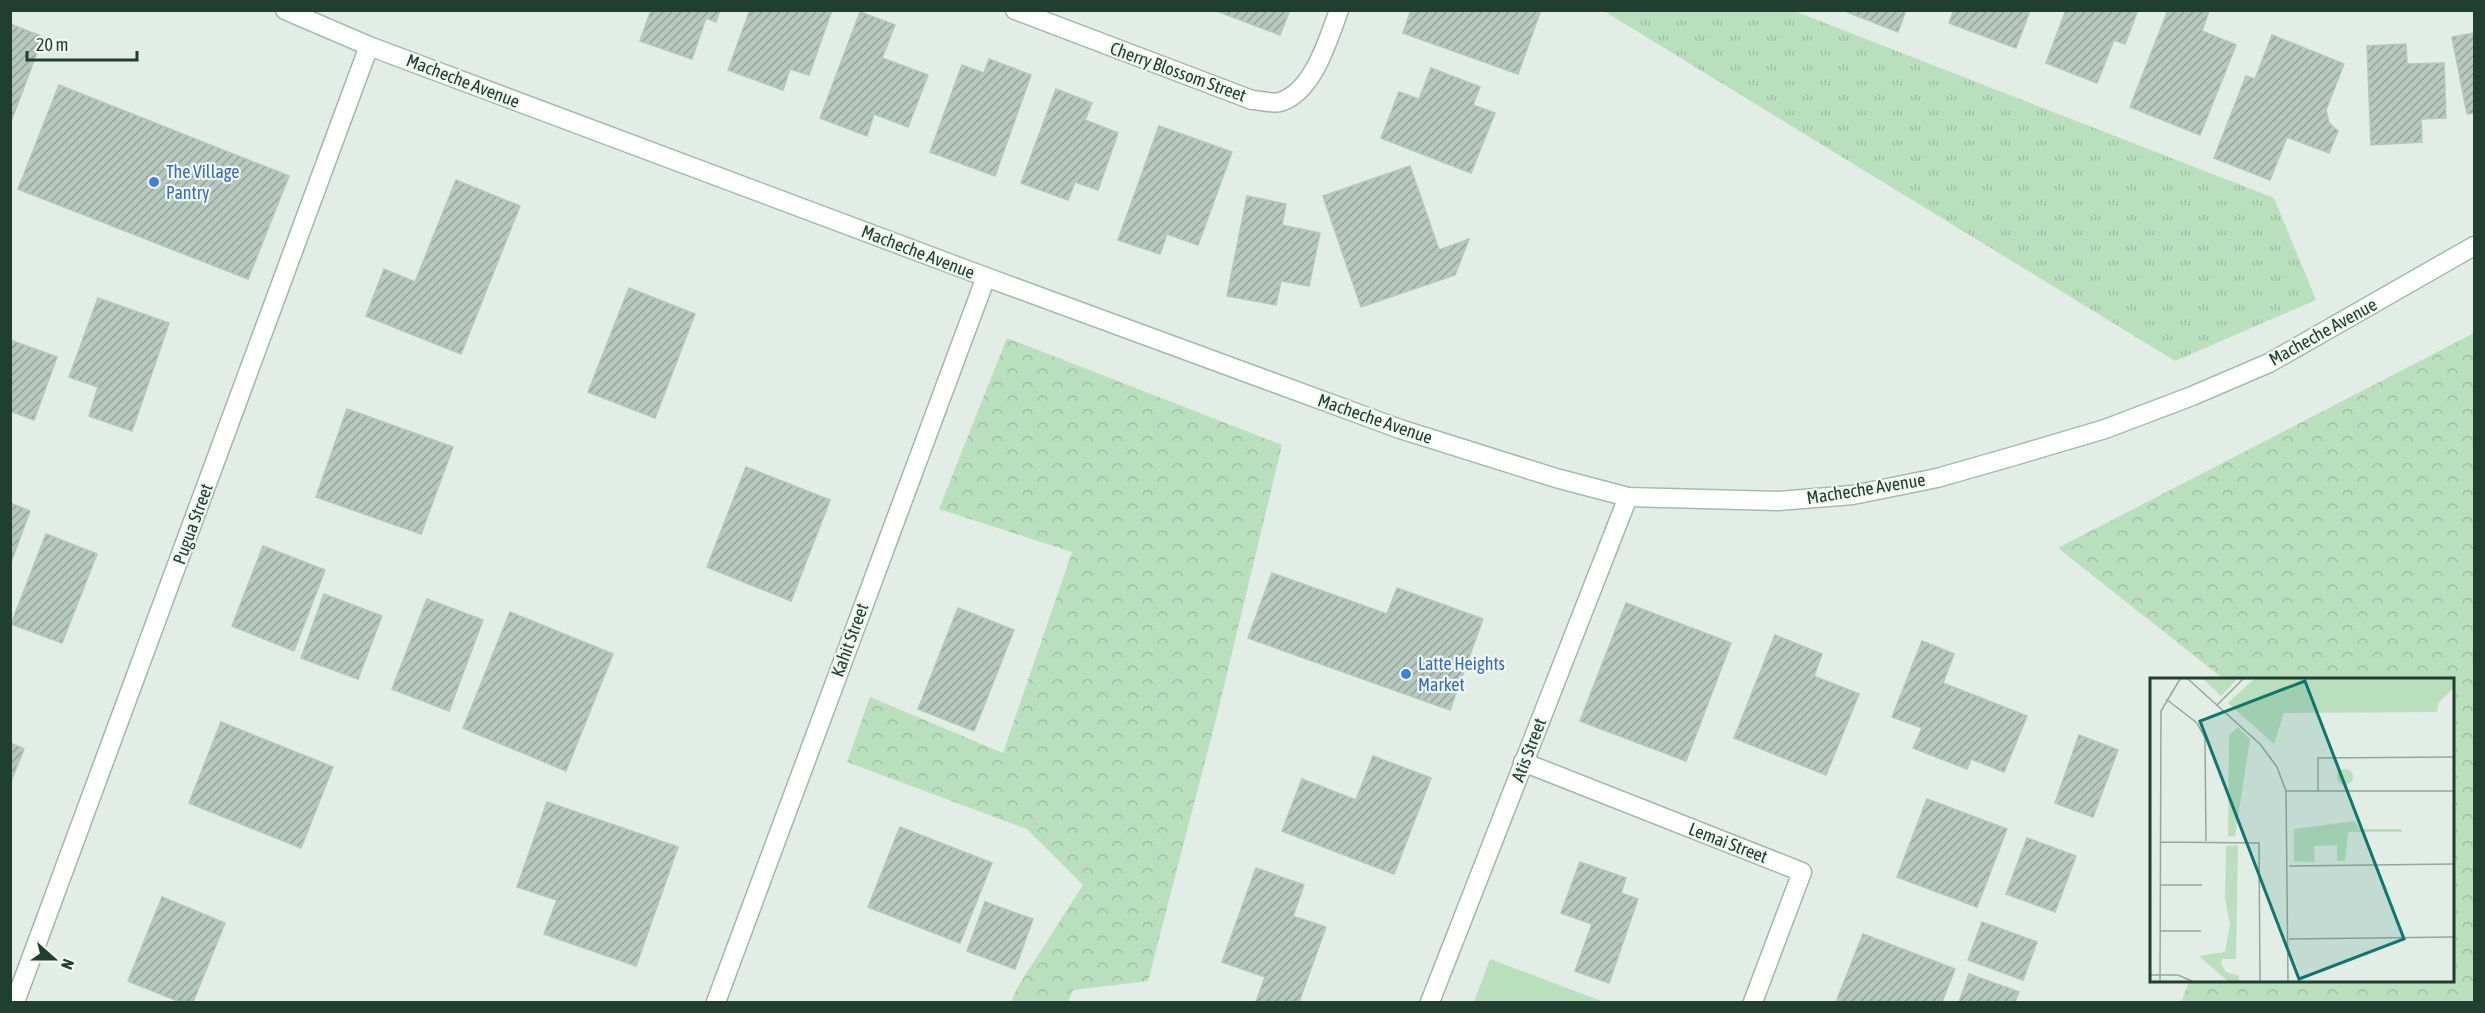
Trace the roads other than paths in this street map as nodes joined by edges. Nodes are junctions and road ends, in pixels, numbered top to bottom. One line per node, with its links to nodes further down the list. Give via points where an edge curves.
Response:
1 (285, 10): 4 (street, Macheche Avenue)
2 (1015, 10): 3 (street, Cherry Blossom Street, via 1251,100 1279,102 1307,83 1323,54)
3 (1339, 10)
4 (369, 46): 6 (street, Macheche Avenue); 9 (street, Pugua Street)
5 (2475, 246): 7 (street, Macheche Avenue, via 2269,363 2105,429 1937,478 1853,495 1778,501)
6 (986, 277): 7 (street, Macheche Avenue, via 1400,429); 10 (street, Kahit Street)
7 (1628, 497): 8 (street, Atis Street)
8 (1524, 762): 11 (street, Atis Street); 12 (street, Lemai Street, via 1802,872)
9 (15, 1002)
10 (716, 1002)
11 (1430, 1002)
12 (1753, 1002)

